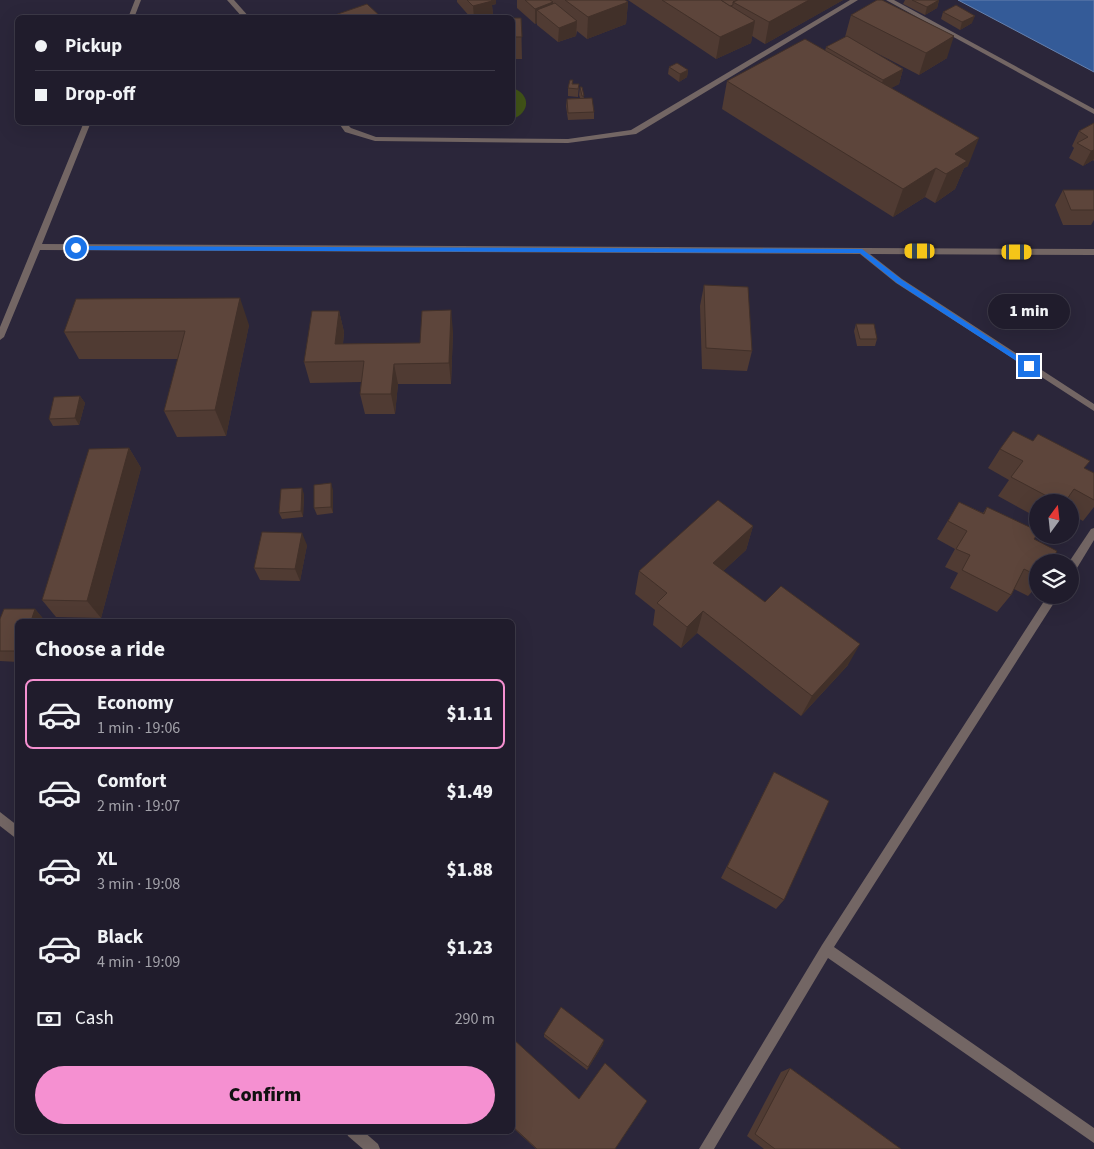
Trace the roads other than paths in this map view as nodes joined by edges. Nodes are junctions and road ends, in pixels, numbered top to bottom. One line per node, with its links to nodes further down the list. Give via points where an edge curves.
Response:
1 (138, 0): 5 (street)
2 (230, 0): 6 (street)
3 (855, 0): 9 (street, via 633,132 568,141 376,139 348,130)
4 (889, 0): 7 (street)
5 (132, 15)
6 (244, 15)
7 (1094, 112)
8 (87, 125): 10 (street)
9 (344, 125)
10 (37, 248): 11 (street); 13 (street)
11 (862, 251): 12 (street); 14 (street, via 899,282)
12 (1094, 252)
13 (0, 337)
14 (1094, 408)
15 (1094, 532): 16 (street)
16 (1079, 556)
17 (1048, 604): 20 (street)
18 (0, 818): 19 (street)
19 (15, 831)
20 (826, 949): 22 (street); 24 (street)
21 (356, 1134): 23 (street)
22 (1094, 1136)
23 (373, 1149)
24 (706, 1149)

